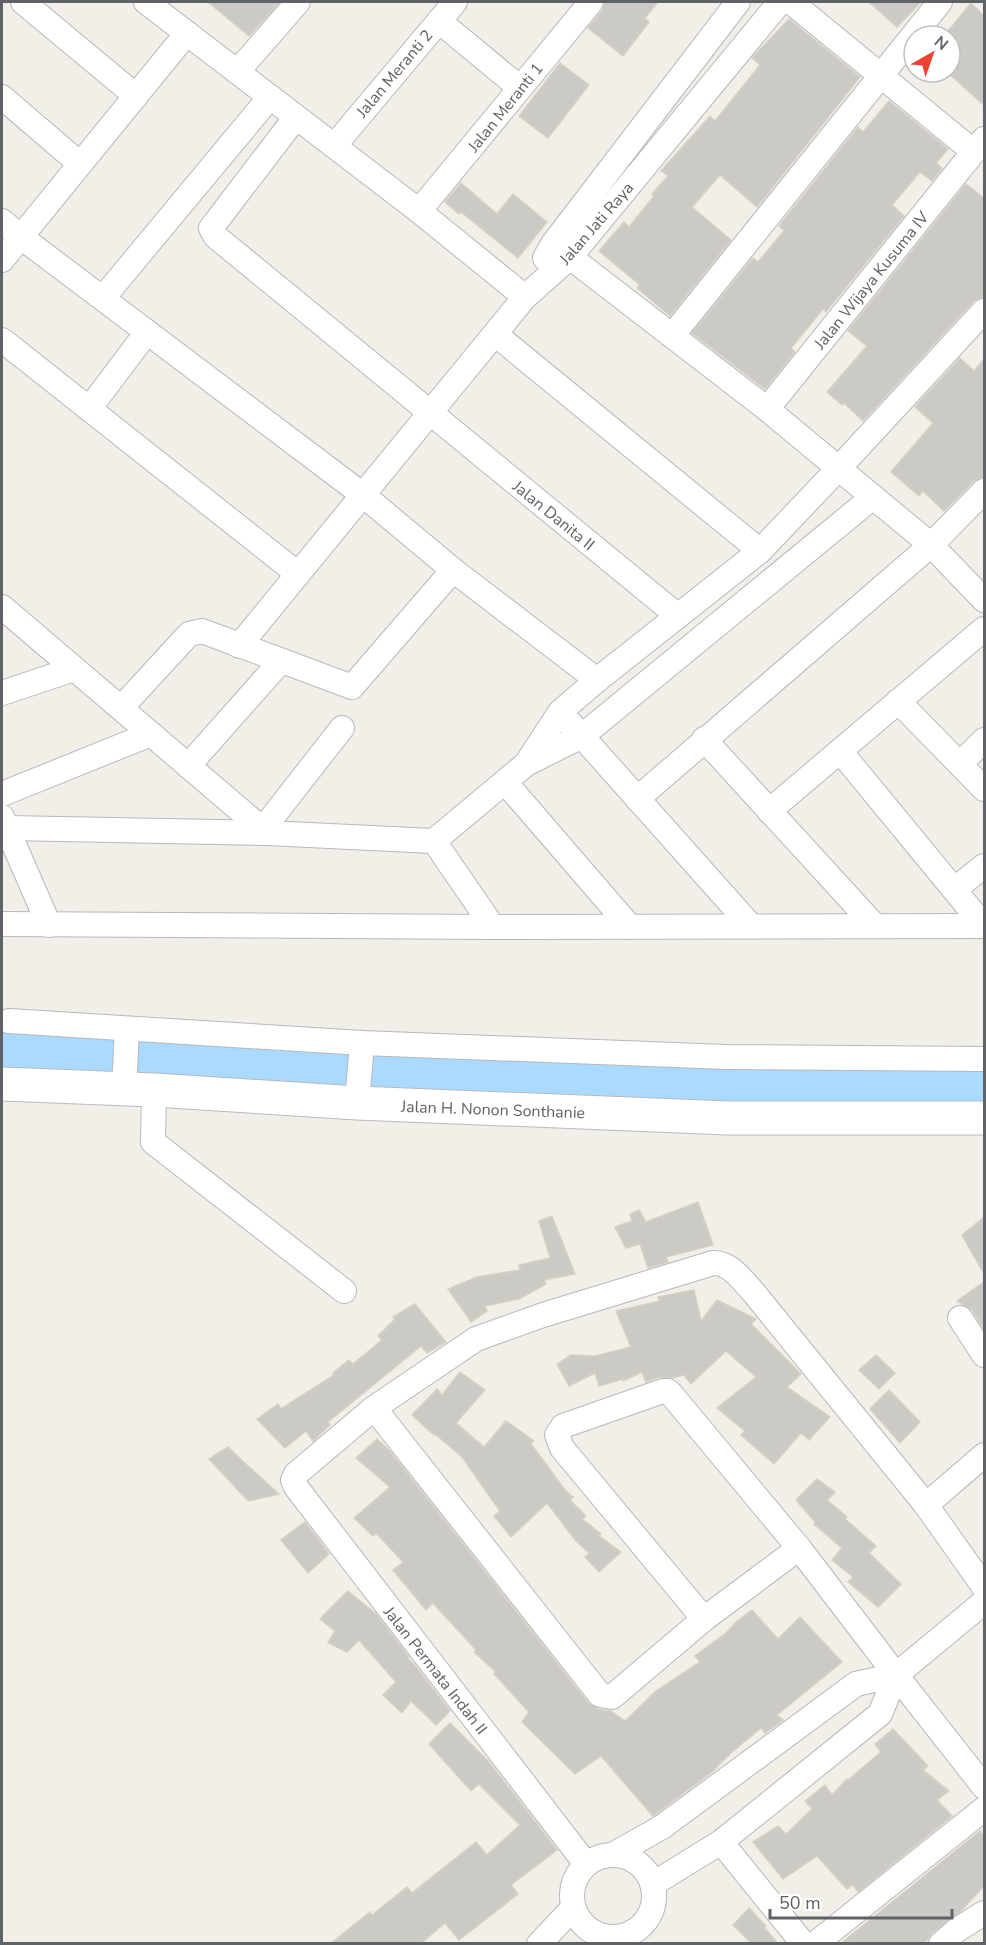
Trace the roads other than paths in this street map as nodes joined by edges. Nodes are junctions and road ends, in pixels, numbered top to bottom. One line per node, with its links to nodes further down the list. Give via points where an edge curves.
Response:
1 (23, 2): 15 (street)
2 (146, 2): 11 (street)
3 (298, 2): 12 (street)
4 (455, 2): 10 (street, Jalan Meranti 2)
5 (591, 2): 14 (street, Jalan Meranti 1)
6 (738, 2): 25 (street, Jalan Jati Raya)
7 (780, 2): 25 (street, Jalan Jati Raya)
8 (791, 2): 13 (street)
9 (940, 2): 13 (street)
10 (439, 21): 14 (street); 19 (street, Jalan Meranti 2)
11 (188, 33): 12 (street); 15 (street)
12 (237, 72): 16 (street)
13 (881, 75): 20 (street); 32 (street)
14 (520, 88): 22 (street, Jalan Meranti 1)
15 (136, 96): 21 (street)
16 (270, 97): 18 (street); 28 (street)
17 (2, 98): 21 (street)
18 (296, 117): 19 (street); 36 (street, Jalan Danita II, via 211,228 215,236)
19 (334, 146): 22 (street)
20 (979, 146): 35 (street, Jalan Wijaya Kusuma IV)
21 (80, 164): 24 (street)
22 (419, 211): 27 (street)
23 (2, 221): 24 (street)
24 (21, 237): 26 (street); 28 (street)
25 (561, 251): 27 (street, Jalan Jati Raya); 32 (street)
26 (2, 260)
27 (525, 297): 31 (street, Jalan Jati Raya)
28 (103, 298): 30 (street)
29 (984, 311): 37 (street)
30 (147, 332): 34 (street); 39 (street)
31 (495, 334): 36 (street, Jalan Jati Raya); 42 (street)
32 (672, 336): 35 (street)
33 (2, 340): 34 (street)
34 (89, 409): 44 (street)
35 (767, 409): 37 (street)
36 (430, 413): 39 (street, Jalan Jati Raya); 47 (street, Jalan Danita II)
37 (838, 469): 40 (street); 42 (street)
38 (984, 491): 41 (street)
39 (363, 495): 43 (street); 44 (street, Jalan Jati Raya)
40 (873, 497): 41 (street); 59 (street)
41 (930, 545): 45 (street); 60 (street)
42 (760, 551): 47 (street)
43 (453, 570): 50 (street, via 352,687); 52 (street)
44 (298, 574): 49 (street, Jalan Jati Raya)
45 (984, 600)
46 (2, 608): 51 (street)
47 (678, 616): 52 (street)
48 (984, 629): 54 (street)
49 (239, 646): 50 (street); 55 (street, via 202,631 189,634)
50 (281, 661): 65 (street)
51 (74, 669): 53 (street); 55 (street)
52 (597, 680): 56 (street)
53 (2, 693)
54 (898, 701): 62 (street); 64 (street)
55 (121, 708): 58 (street)
56 (560, 712): 59 (street); 63 (street)
57 (342, 728): 72 (street)
58 (151, 734): 65 (street); 68 (street)
59 (582, 736): 63 (street); 69 (street)
60 (704, 740): 69 (street); 70 (street)
61 (984, 740): 64 (street)
62 (840, 751): 70 (street); 75 (street)
63 (526, 764): 66 (street)
64 (960, 764): 67 (street)
65 (189, 766): 72 (street)
66 (505, 782): 73 (street); 82 (street)
67 (984, 789)
68 (2, 794)
69 (637, 799): 78 (street)
70 (769, 811): 79 (street)
71 (4, 822): 72 (street); 77 (street)
72 (265, 831): 73 (street)
73 (434, 841): 81 (street)
74 (984, 866): 75 (street)
75 (954, 889): 80 (street)
76 (2, 924): 77 (street)
77 (49, 925): 81 (street)
78 (751, 926): 79 (street); 82 (street)
79 (875, 926): 80 (street)
80 (984, 926)
81 (493, 927): 82 (street)
82 (630, 927)
83 (9, 1022): 84 (street)
84 (127, 1033): 85 (street); 88 (street)
85 (362, 1046): 86 (street, via 726,1057); 89 (street)
86 (984, 1059)
87 (2, 1084): 88 (street, Jalan H. Nonon Sonthanie)
88 (135, 1084): 89 (street, Jalan H. Nonon Sonthanie); 91 (street, via 153,1142)
89 (358, 1095): 90 (street, Jalan H. Nonon Sonthanie, via 728,1118)
90 (984, 1118)
91 (344, 1291)
92 (960, 1318): 93 (street)
93 (984, 1355)
94 (374, 1408): 96 (street, via 476,1339 720,1262 754,1293); 100 (street, via 600,1695 612,1697); 106 (street, Jalan Permata Indah II, via 296,1474 296,1487)
95 (984, 1455): 96 (street)
96 (926, 1505): 98 (street)
97 (799, 1548): 100 (street); 100 (street, via 668,1391 563,1426 557,1435 562,1448); 101 (street)
98 (984, 1587)
99 (984, 1602): 101 (street)
100 (704, 1619)
101 (896, 1675): 102 (street); 104 (street, via 880,1714); 105 (street, via 856,1684 662,1827)
102 (984, 1787)
103 (984, 1809): 114 (street)
104 (721, 1842): 107 (street); 113 (street)
105 (616, 1853): 106 (street); 107 (street, via 645,1869)
106 (586, 1864): 108 (street, via 576,1877)
107 (653, 1884): 110 (street, via 656,1900)
108 (573, 1908): 111 (street, via 581,1922); 112 (street)
109 (984, 1913): 115 (street)
110 (646, 1936): 111 (street)
111 (607, 1941)
112 (539, 1944)
113 (806, 1944)
114 (815, 1944)
115 (941, 1944)

